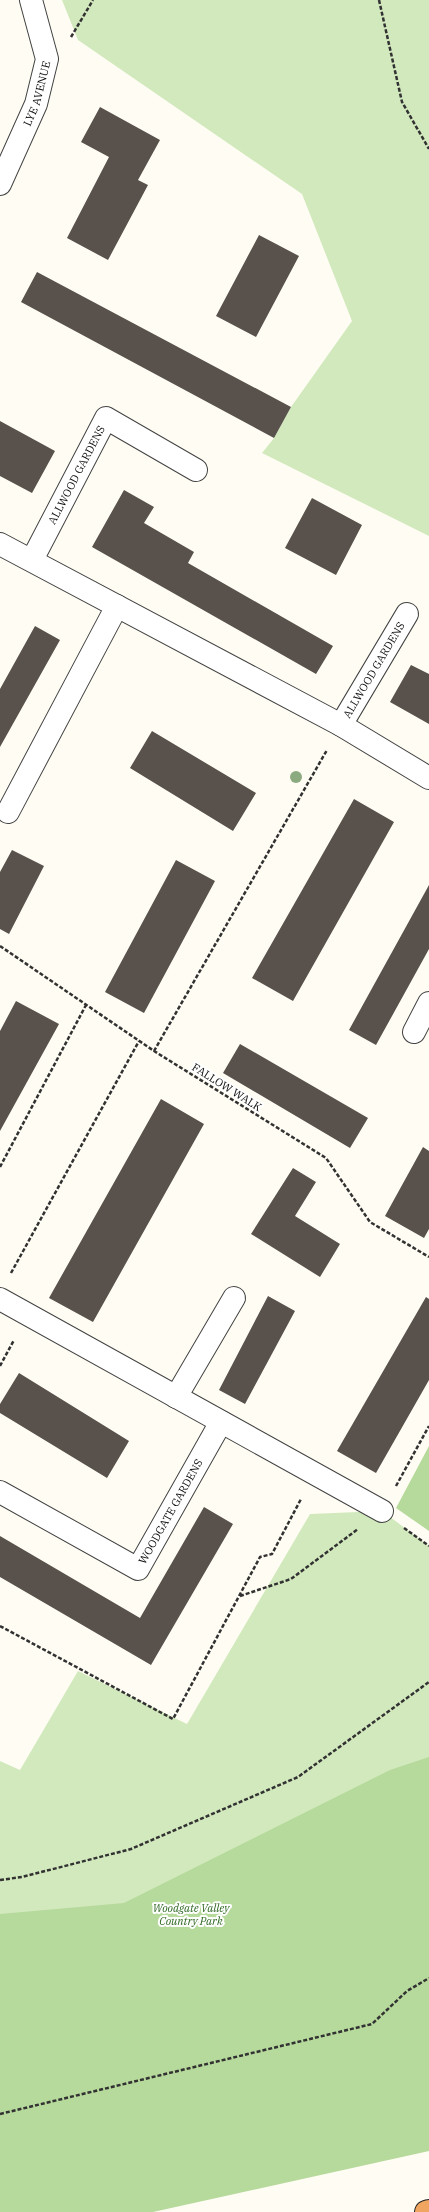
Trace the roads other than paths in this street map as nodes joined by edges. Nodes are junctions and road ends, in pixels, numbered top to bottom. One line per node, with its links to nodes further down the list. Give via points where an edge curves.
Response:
1 (31, 0): 2 (street, LYE AVENUE, via 47,59 36,104)
2 (0, 184)
3 (196, 470): 5 (street, ALLWOOD GARDENS, via 106,418)
4 (0, 544): 5 (street, ALLWOOD GARDENS)
5 (32, 560): 6 (street, ALLWOOD GARDENS)
6 (117, 606): 8 (street, ALLWOOD GARDENS); 10 (street)
7 (407, 614): 8 (street, ALLWOOD GARDENS)
8 (341, 725): 9 (street, ALLWOOD GARDENS)
9 (429, 778)
10 (8, 812)
11 (429, 1003): 12 (street)
12 (414, 1032)
13 (4, 1290): 15 (street)
14 (234, 1298): 15 (street)
15 (176, 1398): 16 (street)
16 (221, 1422): 17 (street, WOODGATE GARDENS, via 138,1569); 18 (street)
17 (0, 1492)
18 (382, 1511)
19 (429, 2211): 20 (highway)
20 (426, 2212)

